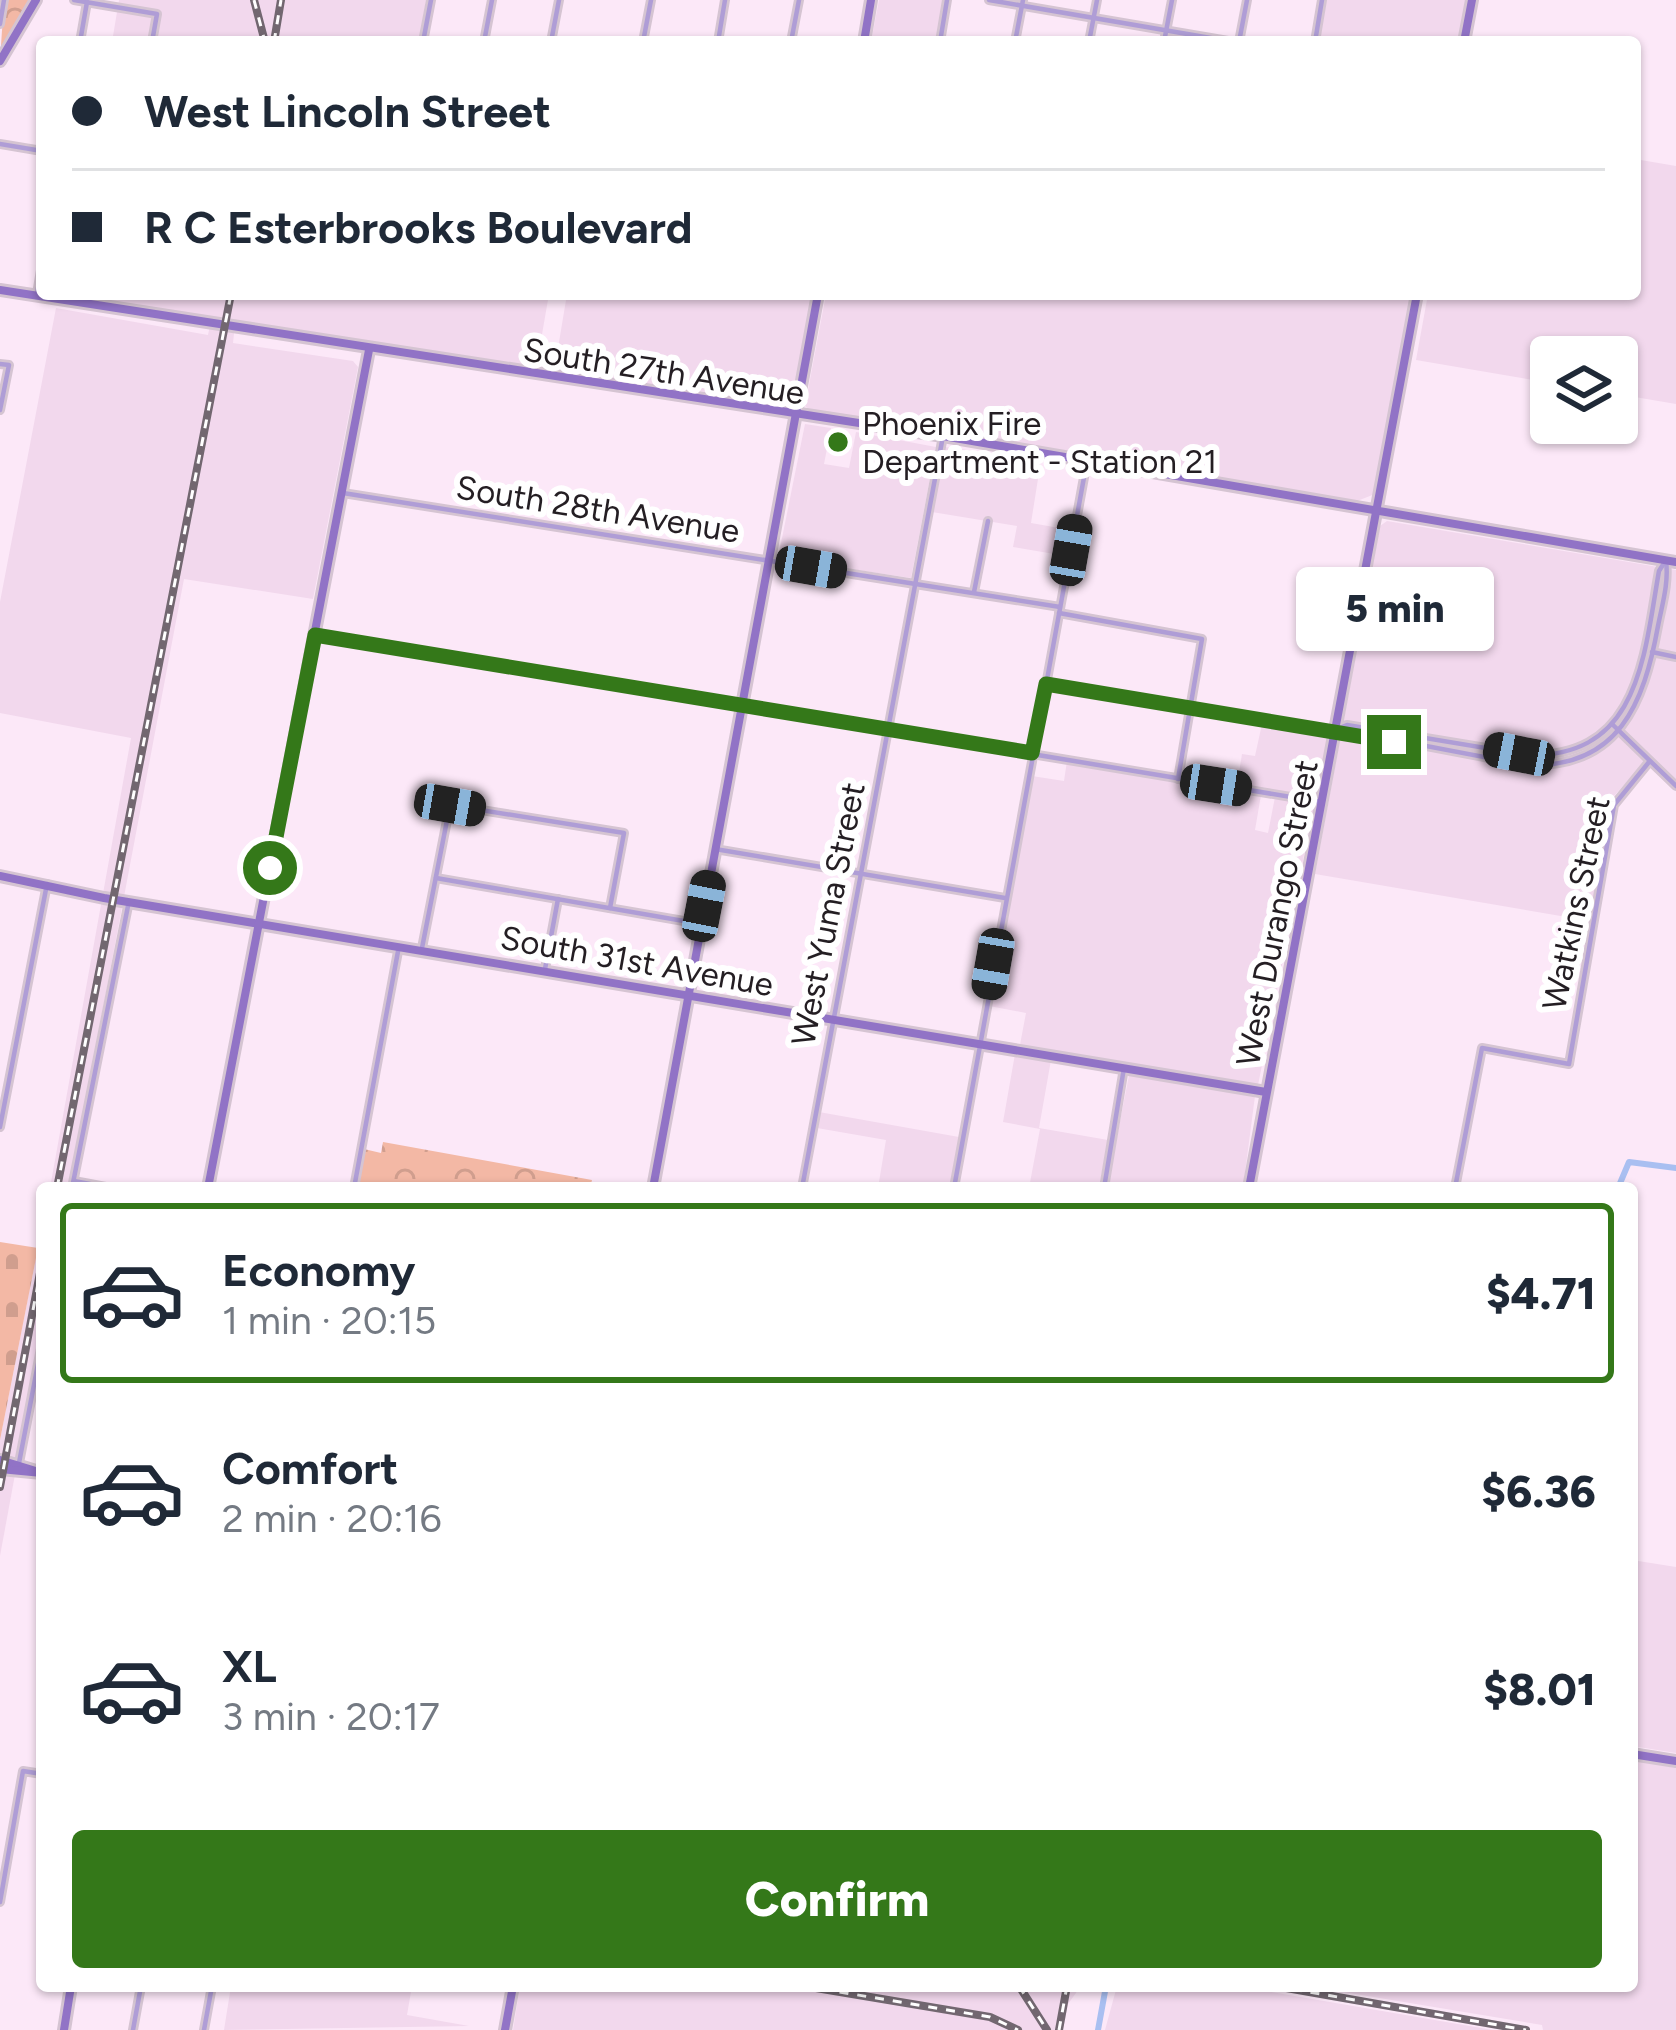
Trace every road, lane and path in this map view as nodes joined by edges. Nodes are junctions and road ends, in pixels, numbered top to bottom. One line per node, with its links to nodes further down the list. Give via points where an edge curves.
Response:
1 (4, 0): 22 (street)
2 (36, 0): 41 (street)
3 (74, 0): 18 (street)
4 (430, 0): 26 (street)
5 (491, 0): 27 (street)
6 (559, 0): 28 (street)
7 (651, 0): 29 (street)
8 (725, 0): 30 (street)
9 (799, 0): 31 (street)
10 (872, 0): 32 (street)
11 (947, 0): 33 (street)
12 (989, 0): 19 (street)
13 (1096, 0): 21 (street)
14 (1172, 0): 23 (street)
15 (1247, 0): 38 (street)
16 (1322, 0): 39 (street)
17 (1472, 0): 40 (street)
18 (87, 2): 20 (street); 24 (street)
19 (1022, 3): 21 (street); 34 (street)
20 (124, 4): 25 (street, via 157,14)
21 (1094, 17): 23 (street); 35 (street)
22 (0, 24)
23 (1166, 30): 36 (street); 37 (street)
24 (81, 36)
25 (153, 36)
26 (424, 36)
27 (485, 36)
28 (552, 36)
29 (645, 36)
30 (719, 36)
31 (792, 36)
32 (865, 36)
33 (941, 36)
34 (1016, 36)
35 (1090, 36)
36 (1165, 36)
37 (1202, 36)
38 (1238, 36)
39 (1316, 36)
40 (1465, 36)
41 (0, 61)
42 (0, 144): 43 (street)
43 (36, 150)
44 (0, 290): 45 (street, South 27th Avenue)
45 (36, 296)
46 (60, 300): 50 (street, South 27th Avenue)
47 (107, 300): 50 (street)
48 (817, 300): 54 (street)
49 (1416, 300): 58 (street, West Durango Street)
50 (106, 308): 51 (street, South 27th Avenue)
51 (369, 350): 54 (street, South 27th Avenue); 57 (street)
52 (0, 364): 53 (street, via 9,365)
53 (0, 410)
54 (796, 415): 55 (street, South 27th Avenue); 60 (street)
55 (943, 436): 56 (street, South 27th Avenue); 62 (street, West Yuma Street)
56 (1087, 461): 58 (street, South 27th Avenue); 64 (street)
57 (343, 493): 60 (street, South 28th Avenue); 65 (street)
58 (1377, 511): 61 (street, South 27th Avenue); 74 (street, West Durango Street)
59 (988, 521): 63 (street)
60 (770, 560): 62 (street, South 28th Avenue); 70 (street)
61 (1671, 561): 66 (street, via 1659,572); 67 (street)
62 (914, 584): 63 (street, South 28th Avenue); 73 (street, West Yuma Street)
63 (974, 593): 64 (street, South 28th Avenue)
64 (1059, 610): 69 (street); 71 (street, South 28th Avenue, via 1202,639)
65 (315, 635): 70 (street); 90 (street)
66 (1645, 650): 67 (street); 72 (street, via 1635,690)
67 (1654, 652): 68 (street); 75 (street, via 1639,704)
68 (1676, 657)
69 (1046, 684): 71 (street); 76 (street)
70 (742, 704): 73 (street); 81 (street)
71 (1191, 709): 74 (street); 78 (street)
72 (1612, 724): 74 (street, via 1577,748 1545,755 1347,724); 75 (street)
73 (887, 728): 76 (street); 82 (street, West Yuma Street)
74 (1337, 731): 75 (street, via 1542,765 1587,754); 80 (street, West Durango Street)
75 (1619, 731): 77 (street)
76 (1032, 753): 78 (street); 86 (street)
77 (1649, 762): 79 (street); 110 (street, Watkins Street, via 1614,805 1569,1064 1482,1048)
78 (1178, 778): 80 (street)
79 (1676, 786)
80 (1323, 802): 99 (street, West Durango Street)
81 (715, 849): 82 (street); 91 (street)
82 (860, 873): 86 (street); 96 (street, West Yuma Street)
83 (0, 876): 85 (street, South 31st Avenue)
84 (436, 878): 87 (street); 89 (street, via 450,805 625,833); 93 (street)
85 (47, 884): 88 (street, South 31st Avenue); 100 (street)
86 (1006, 898): 97 (street)
87 (558, 899): 89 (street); 94 (street)
88 (129, 901): 90 (street, South 31st Avenue); 102 (street)
89 (610, 908): 91 (street)
90 (259, 922): 92 (street, South 31st Avenue); 103 (street)
91 (701, 924): 95 (street)
92 (399, 946): 93 (street, South 31st Avenue); 104 (street)
93 (422, 948): 94 (street, South 31st Avenue)
94 (545, 969): 95 (street, South 31st Avenue)
95 (688, 994): 96 (street, South 31st Avenue); 105 (street)
96 (832, 1018): 97 (street, South 31st Avenue); 106 (street, West Yuma Street)
97 (978, 1045): 98 (street, South 31st Avenue); 107 (street)
98 (1124, 1068): 99 (street, South 31st Avenue); 108 (street)
99 (1266, 1092): 109 (street, West Durango Street)
100 (3, 1094): 101 (street)
101 (0, 1126)
102 (73, 1182)
103 (209, 1182)
104 (355, 1182)
105 (654, 1182)
106 (803, 1182)
107 (955, 1182)
108 (1104, 1182)
109 (1250, 1182)
110 (1456, 1182)
111 (36, 1374): 112 (street)
112 (19, 1463): 113 (street); 114 (street)
113 (0, 1464): 115 (street)
114 (36, 1470)
115 (36, 1471)
116 (1638, 1755): 117 (street)
117 (1676, 1761)
118 (36, 1773): 119 (street, via 23,1771)
119 (0, 1902)
120 (70, 1992): 124 (street)
121 (140, 1992): 125 (street)
122 (211, 1992): 126 (street)
123 (512, 1992): 127 (street)
124 (64, 2030)
125 (133, 2030)
126 (204, 2030)
127 (506, 2030)

